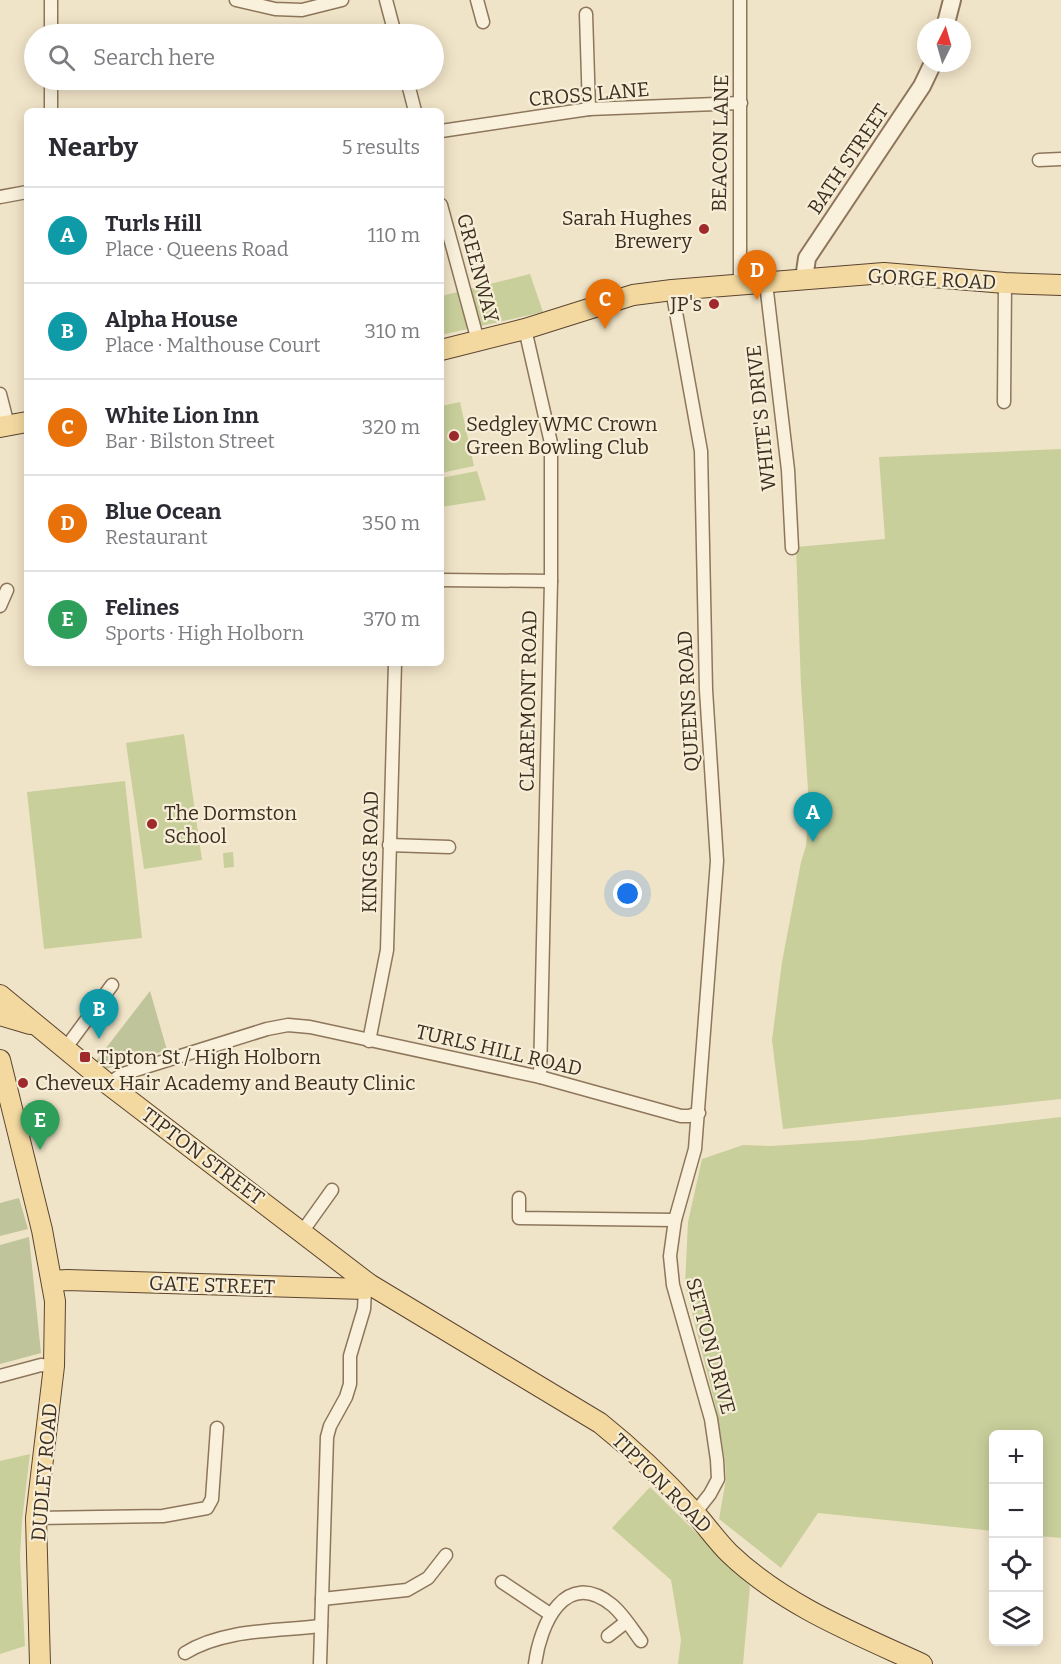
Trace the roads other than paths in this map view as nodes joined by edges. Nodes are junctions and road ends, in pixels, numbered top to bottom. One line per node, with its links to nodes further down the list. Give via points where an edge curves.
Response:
1 (51, 0): 11 (street)
2 (236, 0): 3 (street, via 275,9 302,10)
3 (342, 0)
4 (386, 0): 12 (street)
5 (477, 0): 10 (street)
6 (740, 0): 16 (street, BEACON LANE)
7 (952, 0): 9 (street)
8 (586, 14): 19 (street)
9 (947, 18)
10 (483, 22)
11 (51, 24)
12 (392, 24)
13 (929, 72): 26 (street, BATH STREET, via 807,258)
14 (51, 90): 17 (street)
15 (410, 90): 18 (street)
16 (741, 103): 19 (street, CROSS LANE); 30 (street, BEACON LANE)
17 (51, 108)
18 (414, 108)
19 (589, 110): 20 (street, CROSS LANE)
20 (444, 131)
21 (1039, 159): 22 (street)
22 (1061, 159)
23 (24, 193): 24 (street)
24 (0, 197)
25 (444, 216): 33 (street, GREENWAY)
26 (804, 279): 27 (main road, GORGE ROAD, via 884,273); 28 (main road, GORGE ROAD)
27 (1005, 283): 29 (main road, GORGE ROAD); 36 (street)
28 (766, 284): 30 (main road, GORGE ROAD); 38 (street, WHITE'S DRIVE, via 788,470)
29 (1061, 285)
30 (740, 286): 31 (main road, GORGE ROAD)
31 (672, 290): 32 (main road, GORGE ROAD, via 633,295); 55 (street, QUEENS ROAD, via 701,451 706,690 717,861)
32 (525, 329): 33 (main road, GORGE ROAD); 40 (street, CLAREMONT ROAD, via 551,443)
33 (478, 341): 34 (main road, GORGE ROAD)
34 (444, 349)
35 (0, 394): 37 (street)
36 (1004, 402)
37 (12, 425)
38 (792, 548)
39 (444, 580): 40 (street)
40 (551, 581): 53 (street, CLAREMONT ROAD)
41 (8, 590): 42 (street)
42 (0, 606)
43 (394, 666): 44 (street, KINGS ROAD)
44 (389, 845): 45 (street); 50 (street, KINGS ROAD, via 387,950)
45 (449, 847)
46 (112, 985): 51 (street)
47 (0, 995): 49 (main road, TIPTON STREET)
48 (0, 1015): 49 (main road, TIPTON STREET)
49 (38, 1027): 51 (main road, TIPTON STREET)
50 (369, 1041): 53 (street, TURLS HILL ROAD); 54 (street, TURLS HILL ROAD, via 310,1027 267,1029 123,1074)
51 (65, 1049): 54 (main road, TIPTON STREET)
52 (0, 1060): 61 (main road, DUDLEY ROAD)
53 (540, 1077): 55 (street, TURLS HILL ROAD, via 681,1116)
54 (108, 1084): 59 (main road, TIPTON STREET)
55 (699, 1113): 58 (street, SETTON DRIVE, via 695,1149)
56 (332, 1190): 59 (street)
57 (519, 1198): 58 (street, via 519,1218)
58 (675, 1220): 66 (street, SETTON DRIVE, via 670,1256 673,1285 711,1419 717,1460 718,1479)
59 (302, 1232): 60 (main road, TIPTON STREET)
60 (340, 1263): 62 (main road, TIPTON ROAD)
61 (53, 1281): 62 (main road, GATE STREET); 63 (main road, DUDLEY ROAD)
62 (367, 1286): 66 (main road, TIPTON ROAD, via 600,1423 652,1467); 70 (street, via 350,1356 350,1384 327,1437)
63 (54, 1366): 64 (street, via 41,1365); 67 (main road, DUDLEY ROAD)
64 (0, 1376)
65 (217, 1428): 67 (street, via 212,1499 207,1508 163,1516)
66 (694, 1513): 80 (main road, TIPTON ROAD, via 728,1552 792,1602)
67 (36, 1518): 77 (main road, DUDLEY ROAD)
68 (446, 1555): 70 (street, via 428,1578 407,1590)
69 (502, 1582): 71 (street)
70 (322, 1599): 73 (street)
71 (550, 1614): 72 (street, via 563,1599 584,1593 612,1605); 79 (street)
72 (626, 1622): 74 (street); 75 (street)
73 (321, 1626): 76 (street, via 232,1636); 78 (street)
74 (608, 1636)
75 (641, 1641)
76 (185, 1653)
77 (40, 1664)
78 (320, 1664)
79 (535, 1664)
80 (922, 1664)

